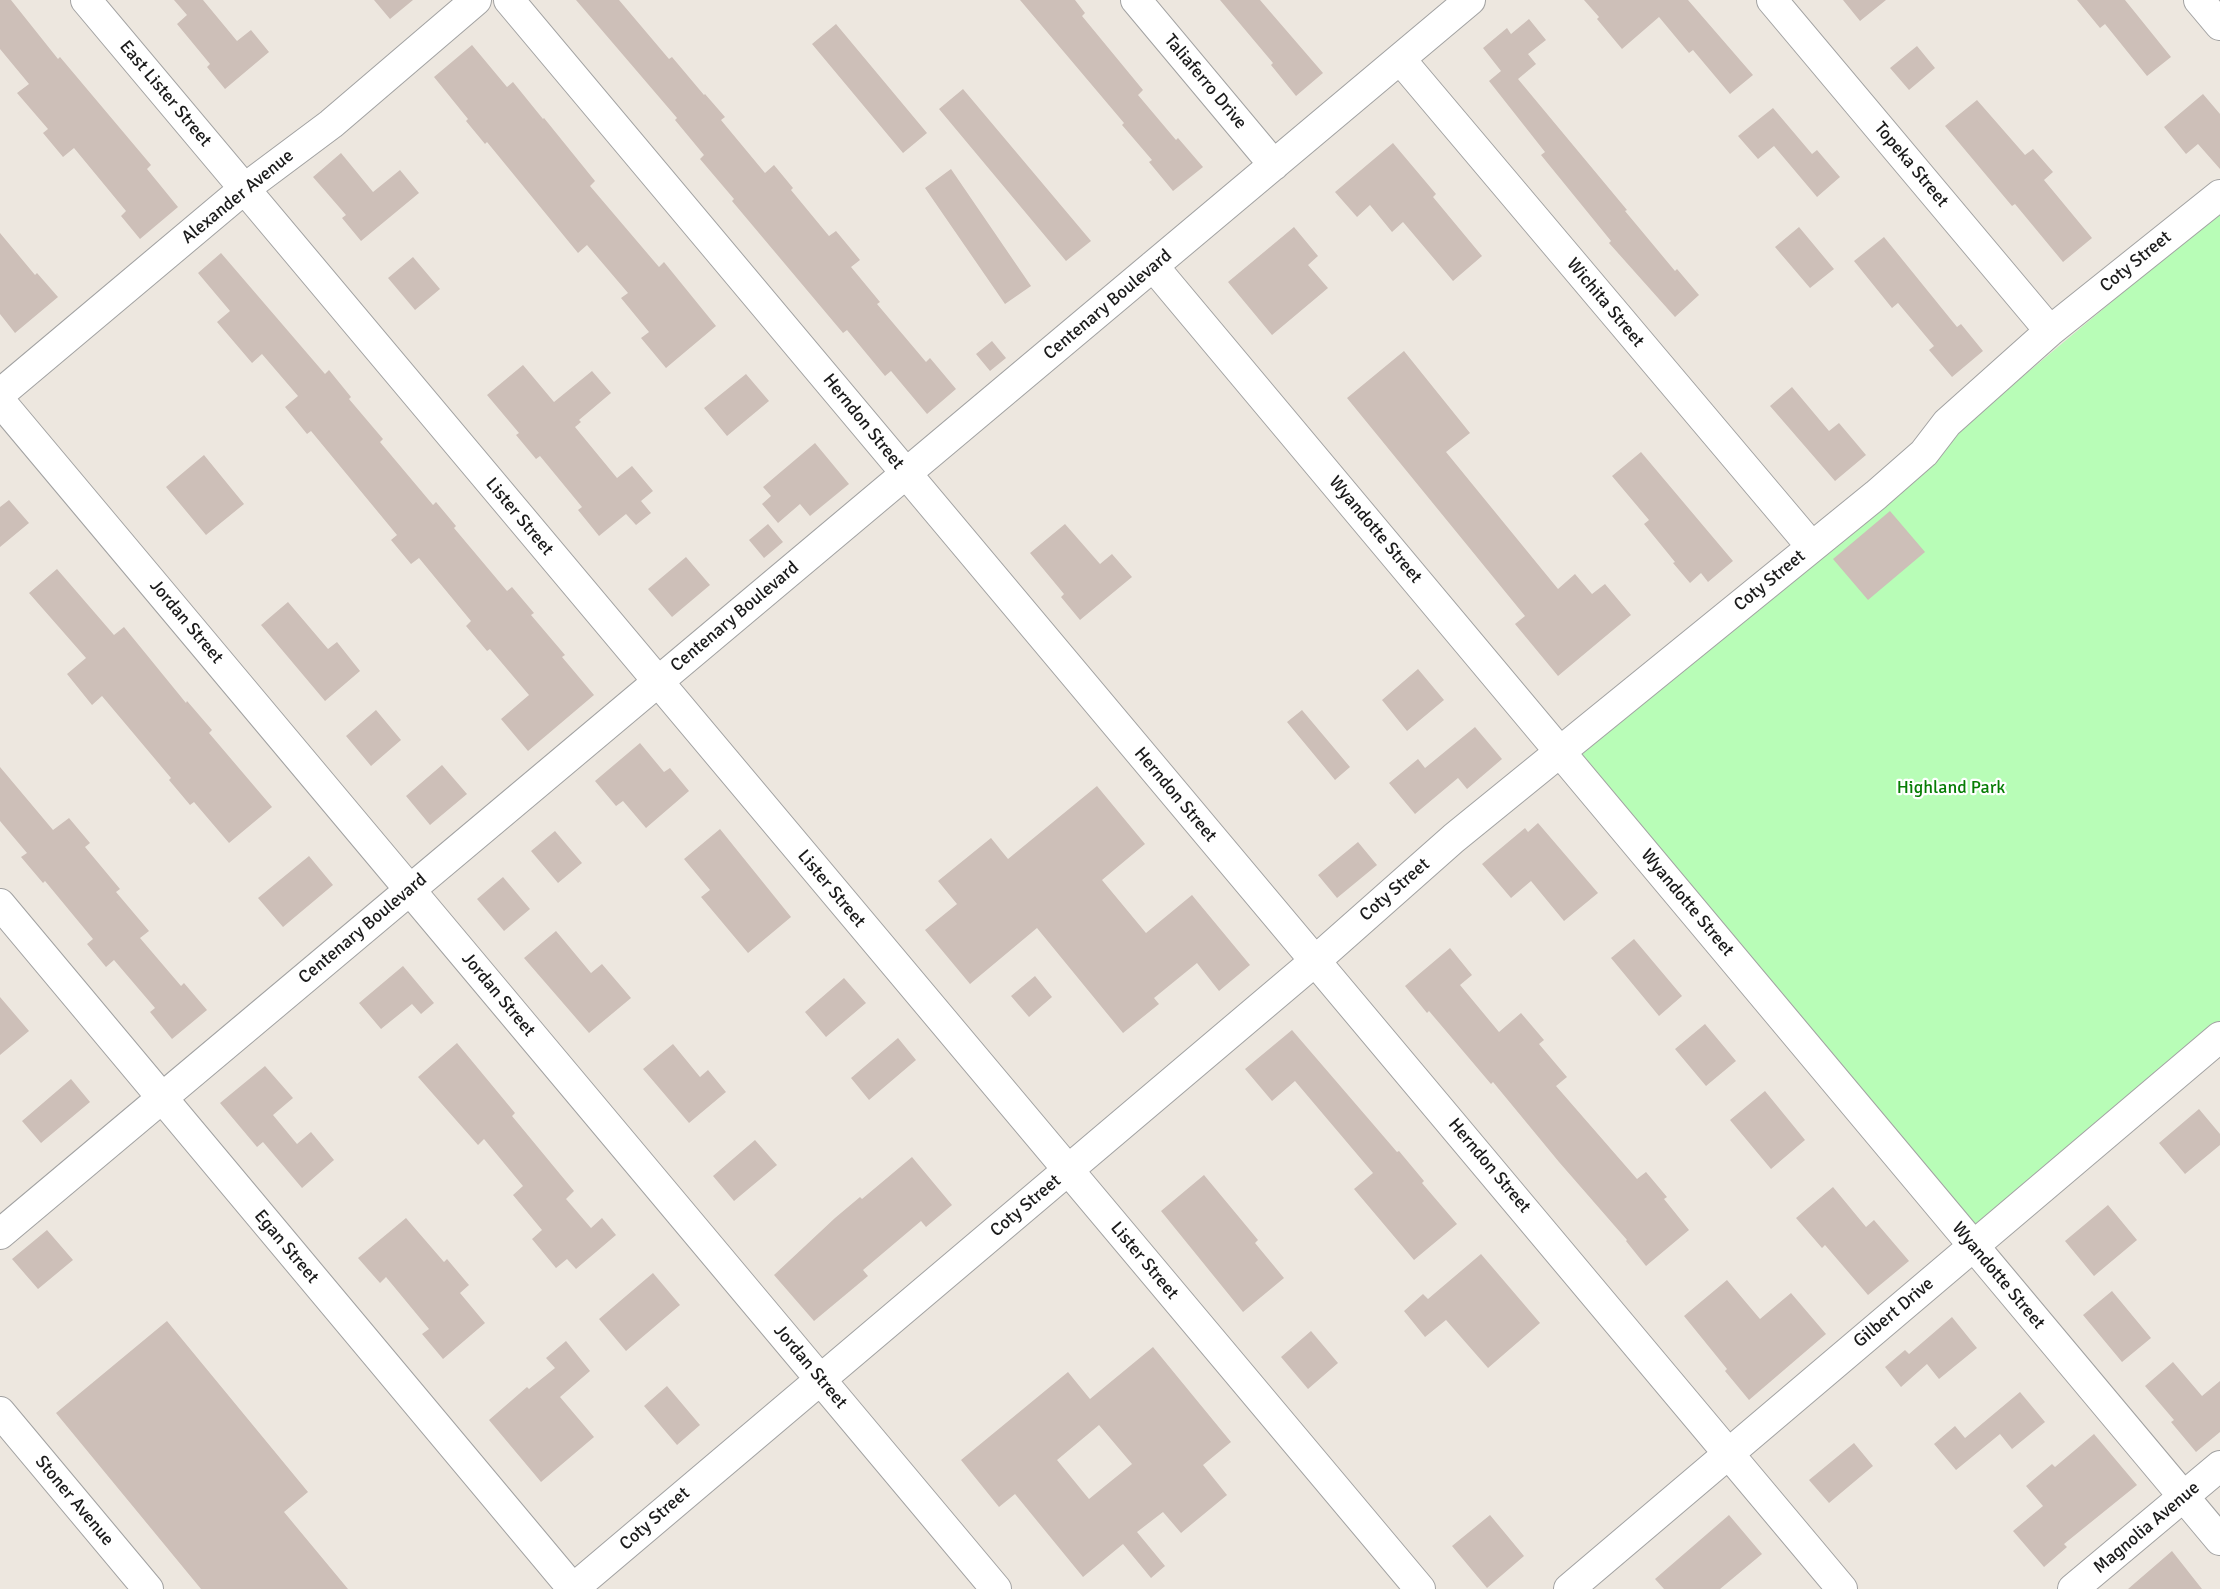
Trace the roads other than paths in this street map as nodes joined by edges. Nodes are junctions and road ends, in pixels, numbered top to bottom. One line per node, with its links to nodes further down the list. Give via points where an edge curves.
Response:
1 (86, 0): 11 (street, East Lister Street)
2 (476, 0): 11 (street, Alexander Avenue, via 331,124)
3 (509, 0): 17 (street, Herndon Street)
4 (1136, 0): 10 (street, Taliaferro Drive)
5 (1470, 0): 9 (street, Centenary Boulevard)
6 (1772, 0): 14 (street, Topeka Street)
7 (2199, 0): 8 (street)
8 (2220, 25)
9 (1400, 59): 10 (street, Centenary Boulevard); 18 (street, Wichita Street)
10 (1274, 165): 13 (street, Centenary Boulevard)
11 (244, 189): 15 (street, Alexander Avenue); 19 (street, Lister Street)
12 (2220, 195): 14 (street, Coty Street)
13 (1153, 266): 17 (street, Centenary Boulevard); 20 (street, Wyandotte Street)
14 (2050, 331): 18 (street, Coty Street, via 1947,423 1924,453)
15 (0, 394)
16 (0, 401): 21 (street, Jordan Street)
17 (906, 475): 19 (street, Centenary Boulevard); 23 (street, Herndon Street)
18 (1812, 547): 20 (street, Coty Street)
19 (658, 682): 21 (street, Centenary Boulevard); 26 (street, Lister Street)
20 (1560, 752): 23 (street, Coty Street, via 1454,838); 28 (street, Wyandotte Street)
21 (410, 889): 25 (street, Centenary Boulevard); 29 (street, Jordan Street)
22 (0, 904): 25 (street, Egan Street)
23 (1315, 961): 26 (street, Coty Street); 31 (street, Herndon Street)
24 (2220, 1038): 28 (street, Gilbert Drive)
25 (163, 1097): 27 (street, Centenary Boulevard); 36 (street, Egan Street)
26 (1067, 1170): 29 (street, Coty Street); 38 (street, Lister Street)
27 (0, 1234)
28 (1973, 1246): 31 (street, Gilbert Drive); 33 (street, Wyandotte Street)
29 (820, 1380): 36 (street, Coty Street); 37 (street, Jordan Street)
30 (0, 1412): 35 (street, Stoner Avenue)
31 (1729, 1453): 39 (street, Gilbert Drive); 40 (street, Herndon Street)
32 (2220, 1466): 33 (street, Magnolia Avenue)
33 (2183, 1497): 34 (street, Wyandotte Street); 41 (street, Magnolia Avenue)
34 (2220, 1540)
35 (148, 1589)
36 (573, 1589)
37 (996, 1589)
38 (1420, 1589)
39 (1569, 1589)
40 (1842, 1589)
41 (2073, 1589)

